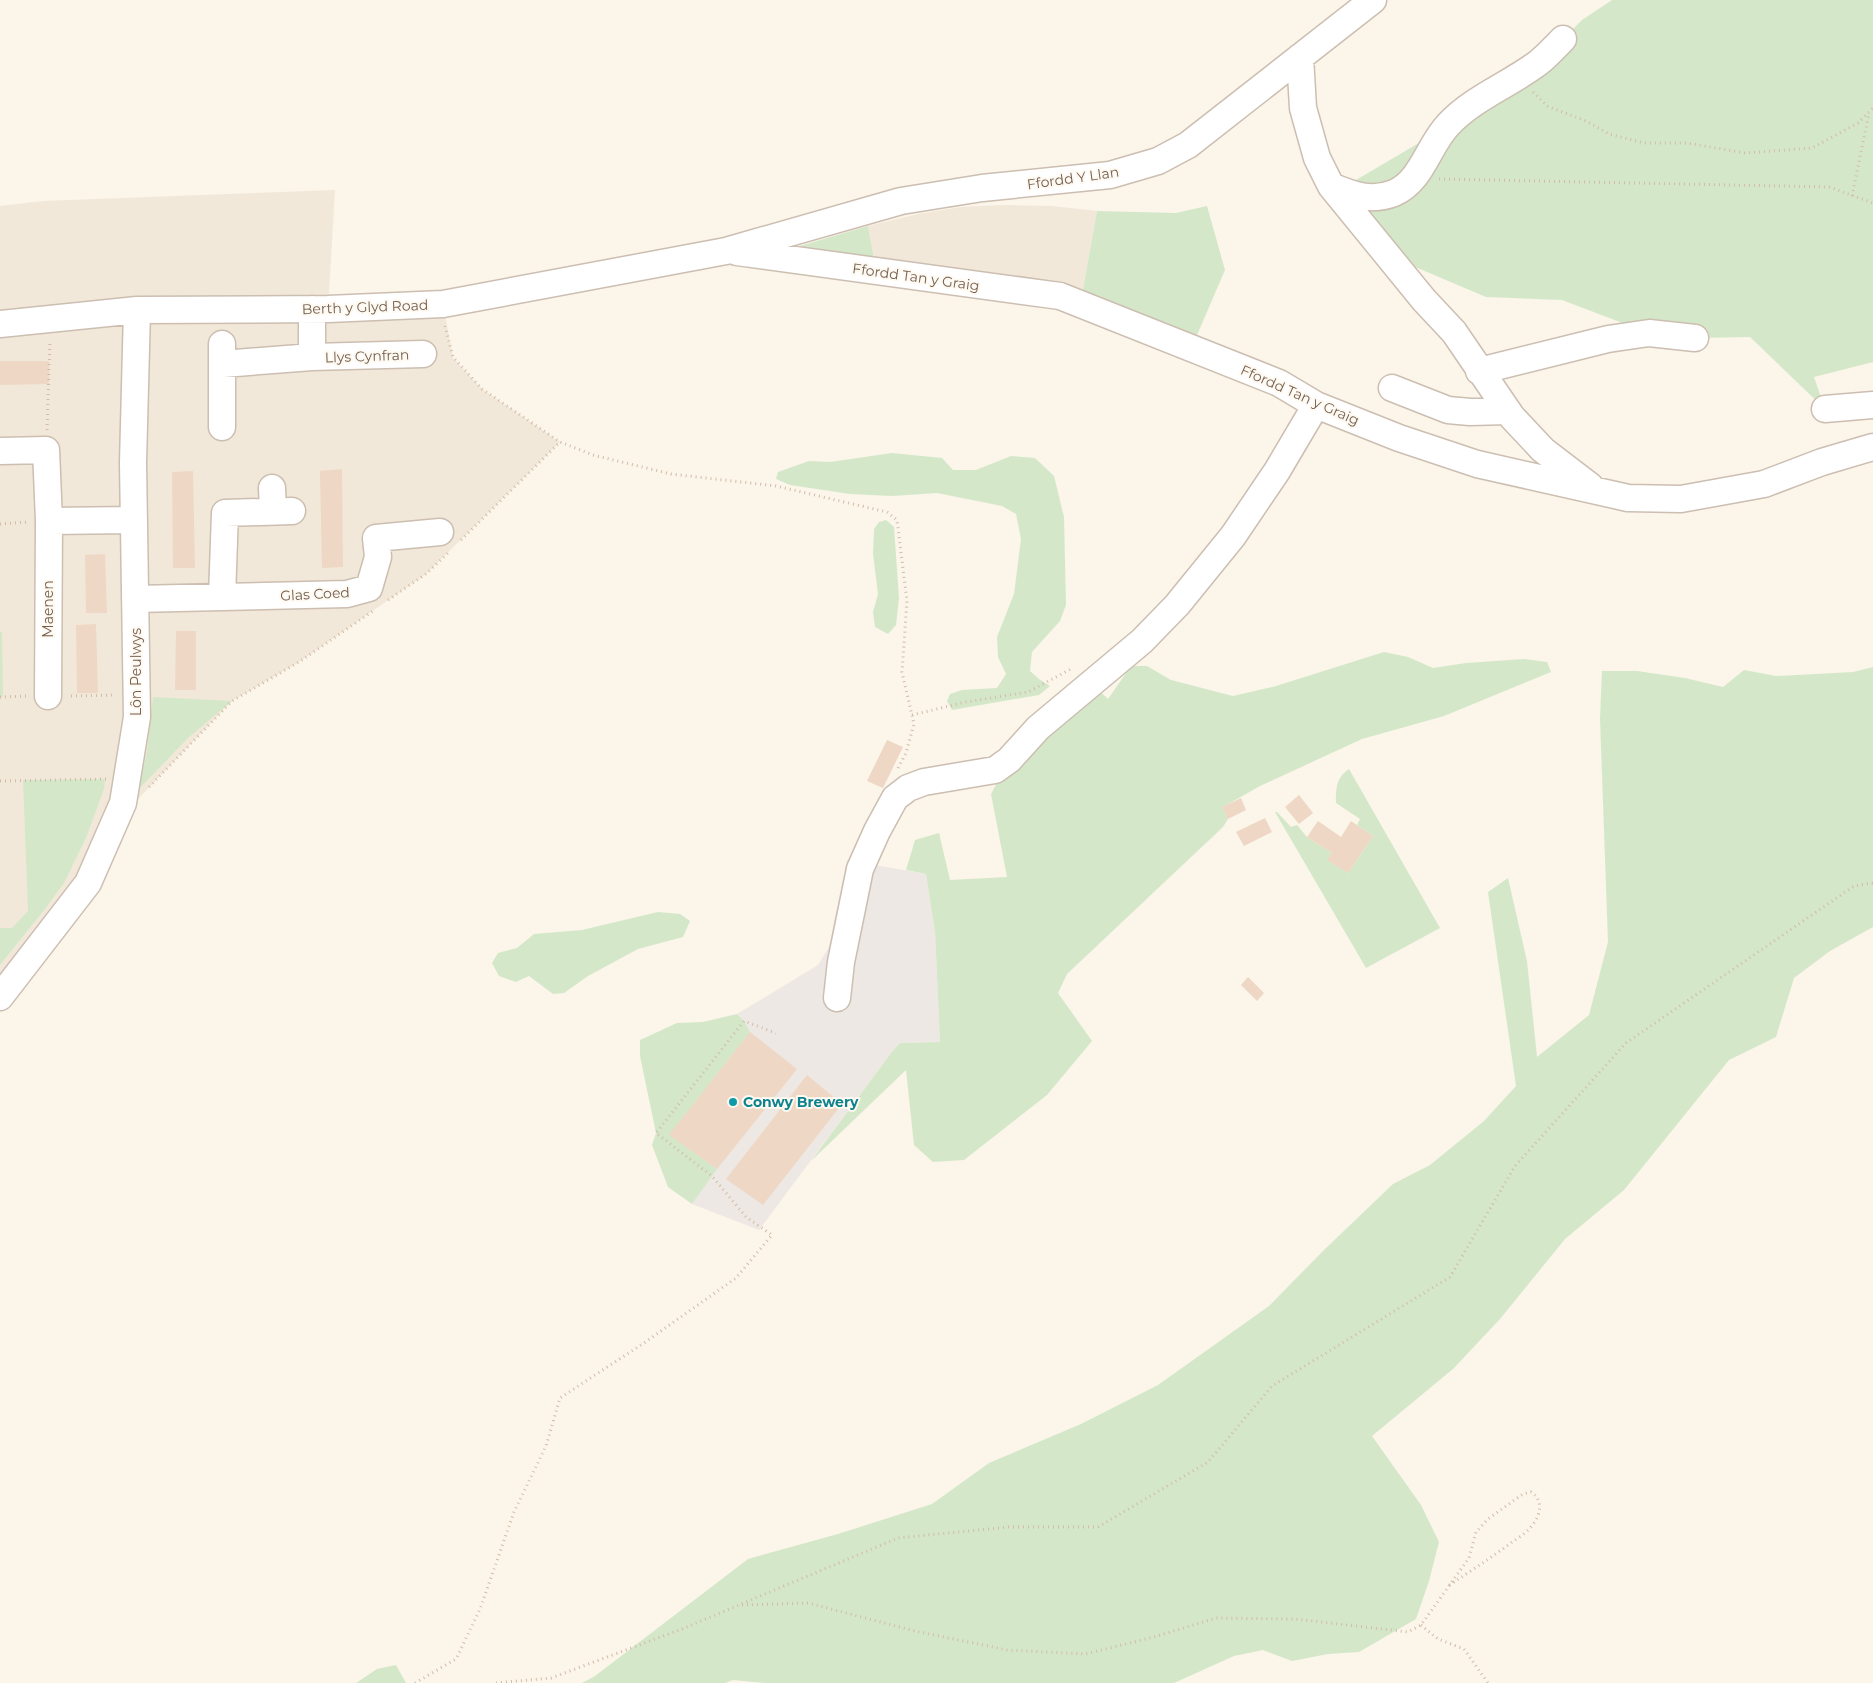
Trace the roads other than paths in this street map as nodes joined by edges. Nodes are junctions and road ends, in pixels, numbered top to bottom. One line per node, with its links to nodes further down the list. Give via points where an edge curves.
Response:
1 (1373, 0): 3 (street, Ffordd Y Llan)
2 (1564, 39): 4 (street, via 1538,62 1465,108 1446,127 1421,168 1394,193 1374,198 1351,195)
3 (1300, 57): 4 (street, via 1303,108 1317,158); 5 (street, Ffordd Y Llan, via 1188,145 1158,161 1110,175 982,188 901,201)
4 (1332, 186): 12 (street, via 1424,300 1454,332)
5 (726, 251): 6 (street, Berth y Glyd Road, via 439,304); 14 (street, Ffordd Tan y Graig, via 1060,296 1279,383)
6 (312, 309): 7 (street, Berth y Glyd Road); 11 (street, Llys Cynfran)
7 (137, 310): 8 (street, Berth y Glyd Road); 23 (street, Lôn Peulwys)
8 (0, 324)
9 (1695, 338): 12 (street, via 1649,333 1608,339)
10 (423, 354): 11 (street, Llys Cynfran)
11 (312, 358): 18 (street, Llys Cynfran, via 222,354)
12 (1479, 371): 17 (street)
13 (1392, 388): 17 (street, via 1448,410)
14 (1316, 405): 21 (street, Ffordd Tan y Graig, via 1399,438 1478,464); 30 (street, via 1233,536 1178,606 1142,641 1038,728 1009,760 995,770 924,782 895,798 860,869)
15 (1873, 406): 16 (street)
16 (1825, 409)
17 (1508, 411): 21 (street, via 1543,450)
18 (222, 427)
19 (1873, 448): 21 (street, Ffordd Tan y Graig, via 1822,462 1764,484 1681,499 1628,498)
20 (0, 451): 24 (street, Maenen, via 46,450)
21 (1596, 491)
22 (279, 503): 26 (street, via 225,513)
23 (134, 520): 24 (street); 27 (street, Lôn Peulwys)
24 (49, 521): 28 (street, Maenen)
25 (439, 543): 26 (street, Glas Coed, via 376,538 378,557 369,588 347,594)
26 (222, 597): 27 (street, Glas Coed)
27 (135, 599): 29 (street, Lôn Peulwys, via 135,786 123,802 88,883)
28 (48, 696)
29 (0, 997)
30 (837, 998)

